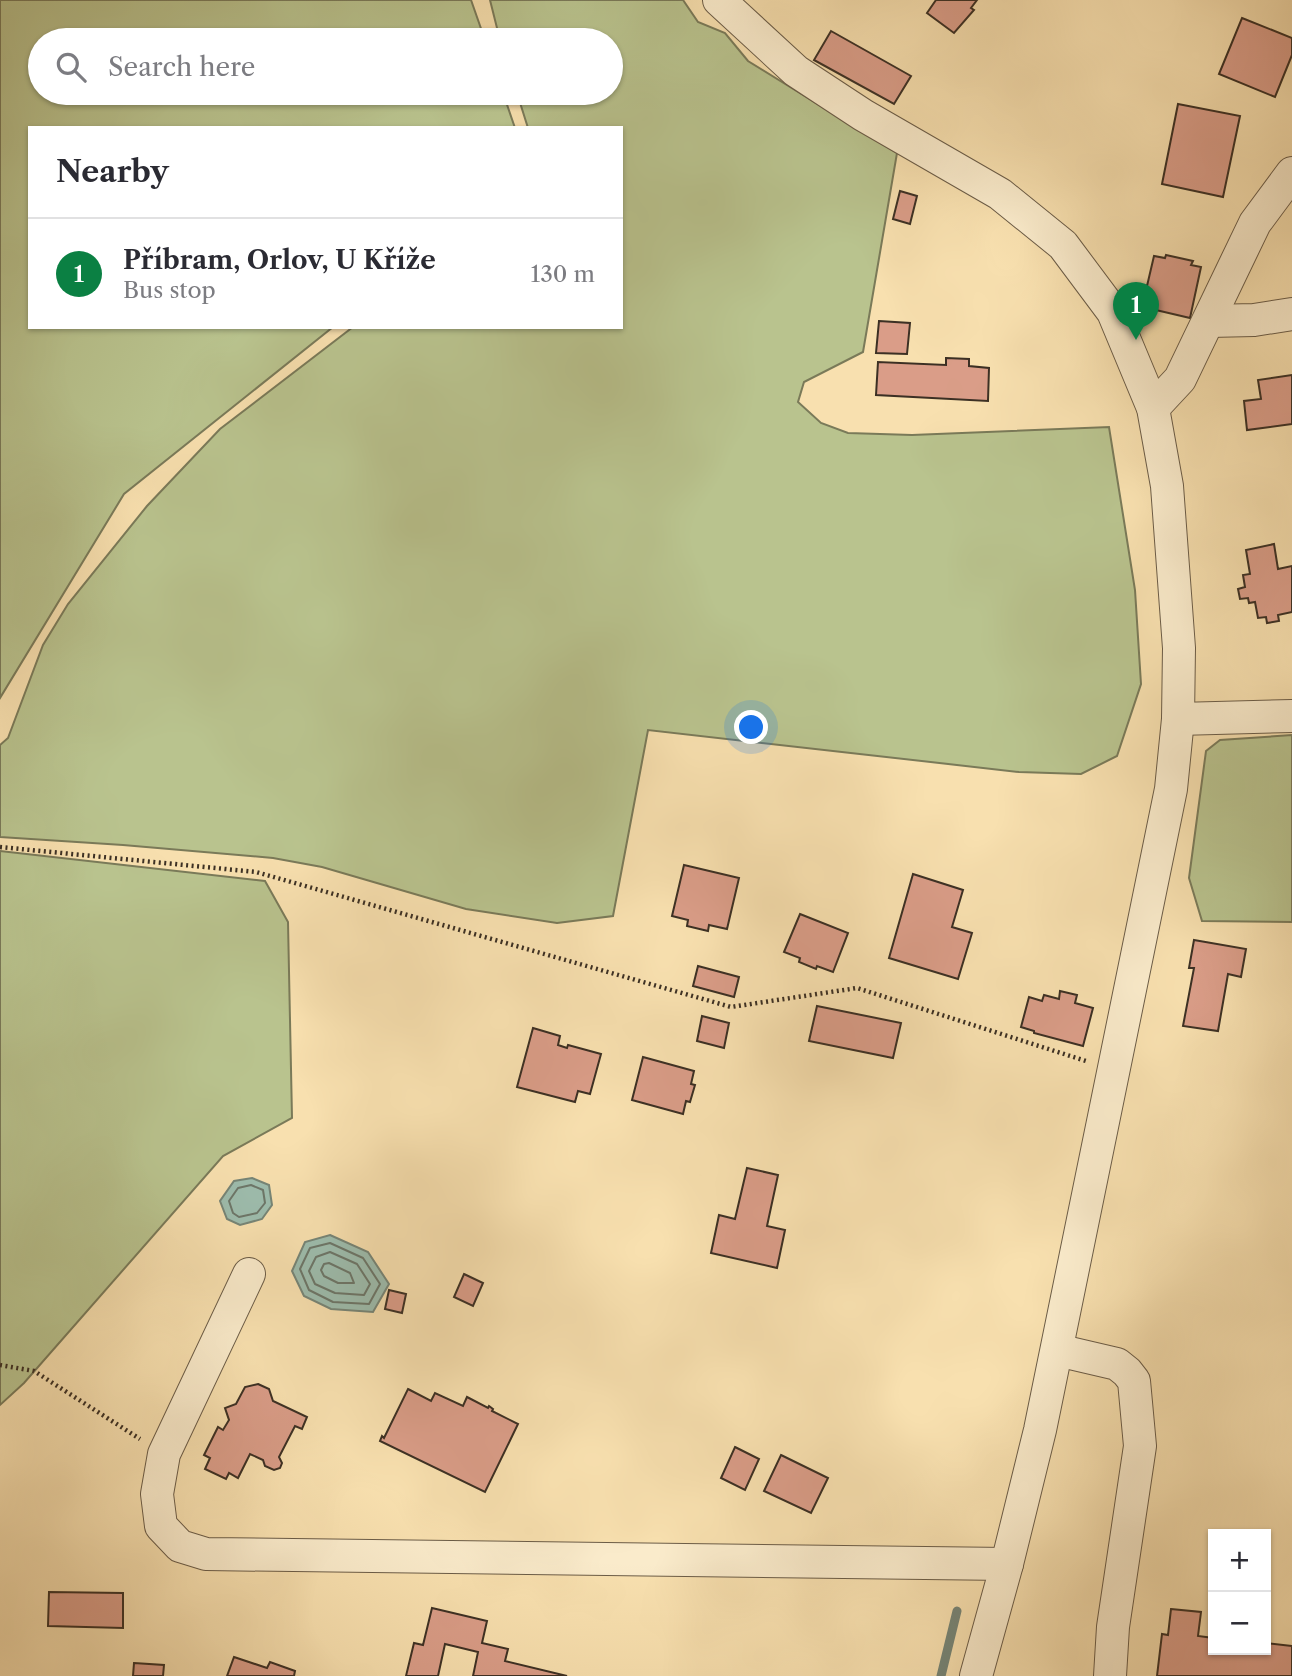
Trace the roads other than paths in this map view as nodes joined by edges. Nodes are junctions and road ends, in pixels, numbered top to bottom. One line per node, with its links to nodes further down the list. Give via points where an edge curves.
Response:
1 (719, 0): 5 (street, via 796,71 863,116 1000,194 1063,245 1113,312)
2 (1292, 173): 4 (street, via 1255,223)
3 (1292, 314): 4 (street)
4 (1209, 321): 5 (street, via 1180,379)
5 (1153, 408): 7 (street, via 1167,486 1179,648)
6 (1292, 716): 7 (street)
7 (1178, 719): 9 (street, via 1169,801)
8 (248, 1274): 10 (street, via 164,1454 157,1494 161,1526 180,1546 206,1554)
9 (1057, 1350): 10 (street); 12 (street, via 1117,1364 1134,1381 1140,1446)
10 (1007, 1564): 11 (street)
11 (976, 1676)
12 (1110, 1676)

